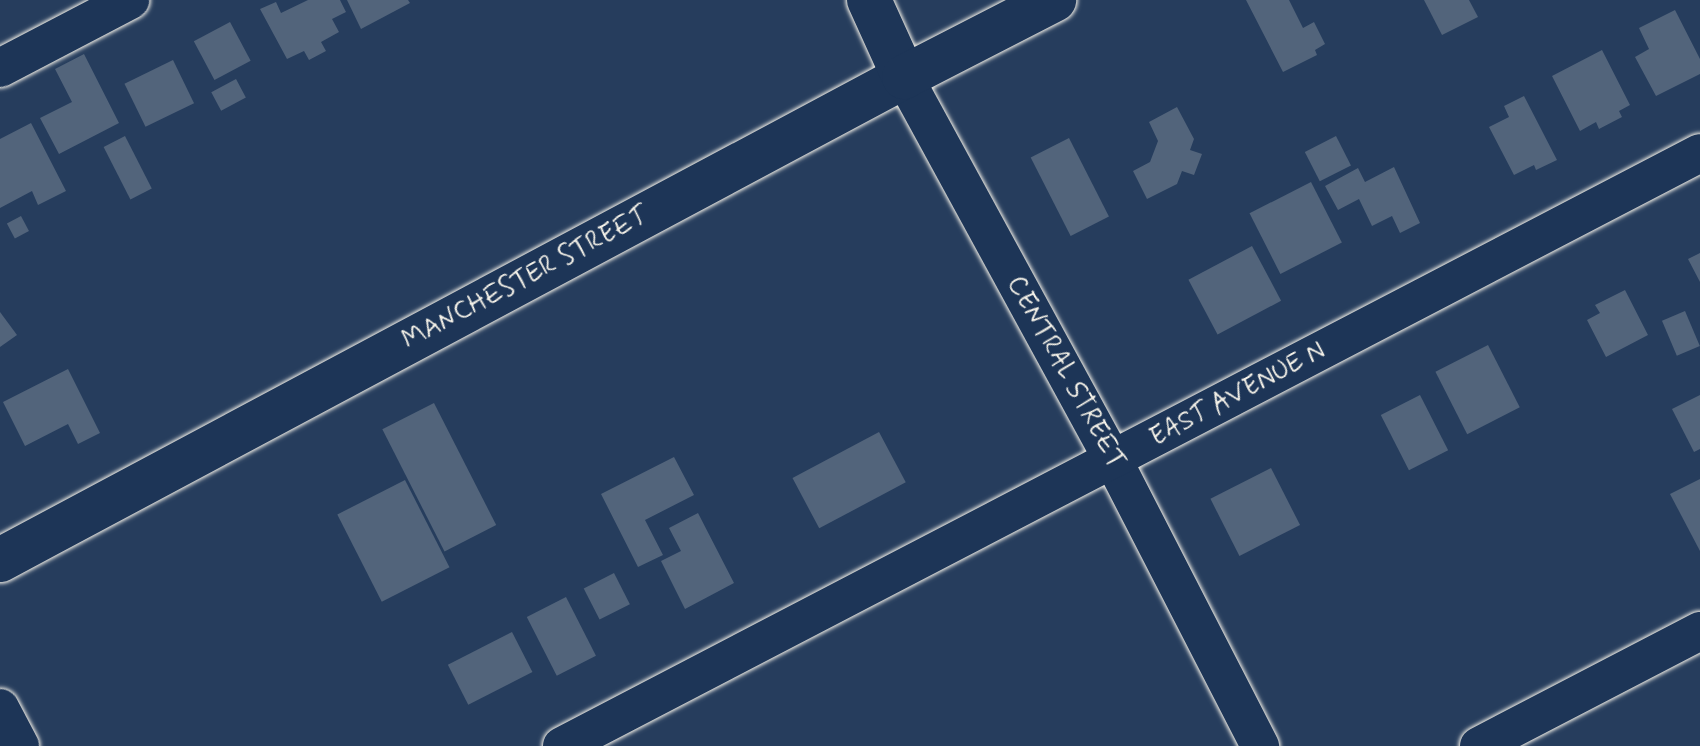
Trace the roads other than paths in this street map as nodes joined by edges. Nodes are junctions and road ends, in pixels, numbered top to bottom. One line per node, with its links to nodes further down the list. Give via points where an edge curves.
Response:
1 (130, 0): 4 (street)
2 (869, 0): 5 (street, CENTRAL STREET)
3 (1054, 0): 5 (street, MANCHESTER STREET)
4 (0, 68)
5 (904, 77): 7 (street, CENTRAL STREET); 8 (street, MANCHESTER STREET)
6 (1700, 153): 7 (street, EAST AVENUE N)
7 (1113, 460): 12 (street, EAST AVENUE N); 13 (street, CENTRAL STREET)
8 (0, 560)
9 (1700, 631): 14 (street)
10 (0, 708): 11 (street)
11 (20, 746)
12 (562, 746)
13 (1260, 746)
14 (1479, 746)

